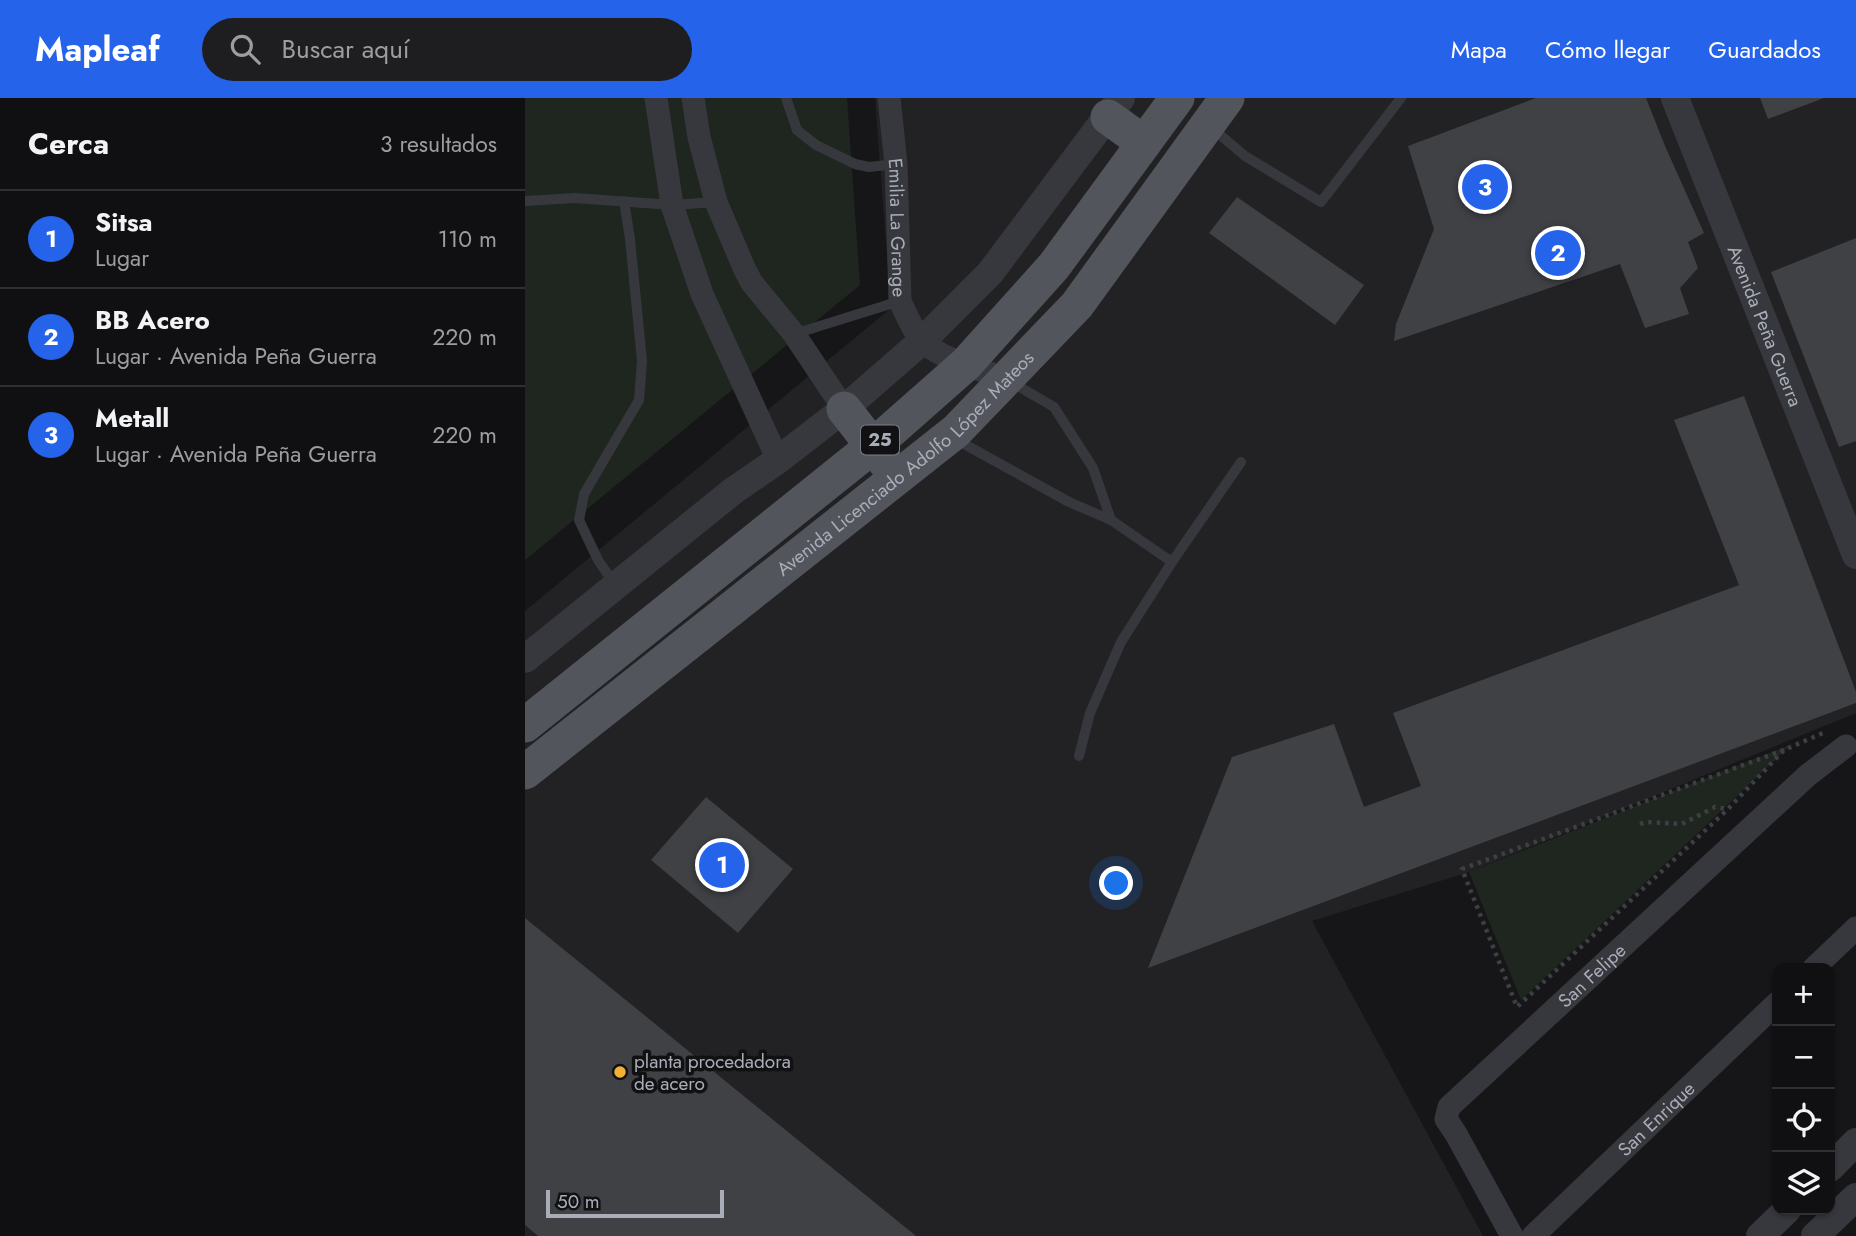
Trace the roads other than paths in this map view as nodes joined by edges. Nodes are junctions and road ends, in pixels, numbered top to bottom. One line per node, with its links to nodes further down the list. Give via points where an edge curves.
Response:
1 (656, 98): 15 (street)
2 (693, 98): 14 (street)
3 (786, 98): 11 (lane, via 797,130 816,145 855,164)
4 (889, 98): 11 (street, Emilia La Grange)
5 (1177, 98): 10 (main road, Avenida Licenciado Adolfo López Mateos / 25)
6 (1401, 98): 9 (lane, via 1321,202 1245,156)
7 (1675, 98): 28 (street, Avenida Peña Guerra)
8 (1115, 107): 10 (main road); 18 (street, via 990,272)
9 (1217, 111): 20 (main road, Avenida Licenciado Adolfo López Mateos / 25, via 1077,305)
10 (1144, 144): 19 (main road, Avenida Licenciado Adolfo López Mateos / 25, via 1053,266)
11 (896, 164): 16 (street, Emilia La Grange)
12 (525, 201): 13 (lane)
13 (624, 201): 15 (lane); 30 (lane, via 642,361 639,400 584,494 579,520)
14 (716, 202): 15 (lane); 17 (street, via 752,283)
15 (672, 205): 24 (street, via 702,293)
16 (900, 301): 17 (lane); 18 (street, Emilia La Grange)
17 (793, 334): 21 (street)
18 (922, 341): 19 (street); 21 (street)
19 (966, 364): 20 (street); 23 (main road, Avenida Licenciado Adolfo López Mateos / 25)
20 (1006, 379): 22 (main road, Avenida Licenciado Adolfo López Mateos / 25); 26 (lane, via 1054,407 1093,468)
21 (844, 409): 23 (main road); 24 (street)
22 (950, 436): 26 (lane); 27 (main road, Avenida Licenciado Adolfo López Mateos / 25)
23 (873, 446): 27 (main road, via 886,463 885,472 845,507); 32 (main road, Avenida Licenciado Adolfo López Mateos / 25)
24 (778, 460): 30 (street)
25 (1241, 462): 29 (lane)
26 (1111, 520): 29 (lane)
27 (832, 528): 35 (main road, Avenida Licenciado Adolfo López Mateos / 25)
28 (1856, 555)
29 (1172, 562): 34 (lane, via 1121,642 1090,713)
30 (615, 586): 31 (street)
31 (525, 659)
32 (525, 725)
33 (1839, 737): 43 (street, San Felipe, via 1808,775 1449,1107 1445,1119)
34 (1079, 756)
35 (525, 772)
36 (1856, 928): 37 (street)
37 (1819, 963)
38 (1772, 1008): 44 (street, San Enrique)
39 (1856, 1142): 40 (street)
40 (1835, 1163)
41 (1856, 1197): 46 (street)
42 (1782, 1215): 45 (street)
43 (1512, 1236)
44 (1533, 1236)
45 (1760, 1236)
46 (1815, 1236)

